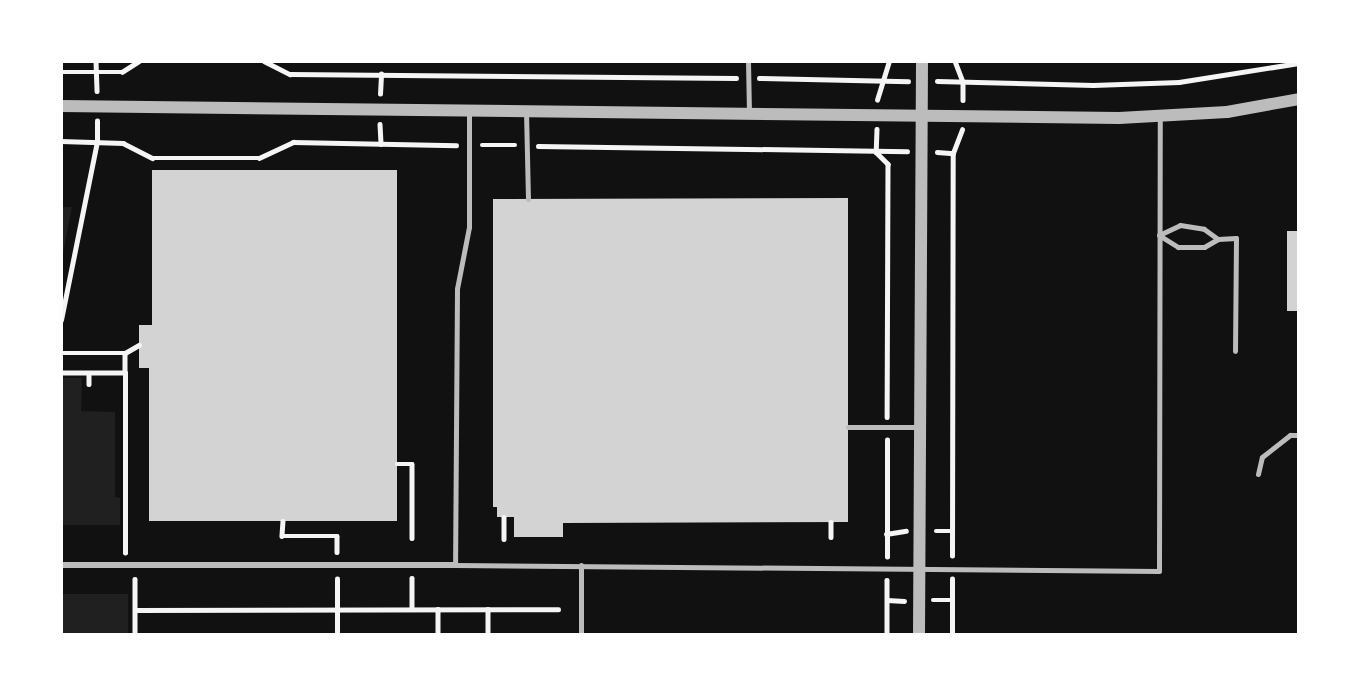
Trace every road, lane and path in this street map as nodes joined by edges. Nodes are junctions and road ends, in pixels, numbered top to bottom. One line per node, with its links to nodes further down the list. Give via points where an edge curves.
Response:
1 (96, 61): 10 (path)
2 (139, 61): 10 (path, via 122,72)
3 (264, 61): 11 (path, via 290,75)
4 (748, 61): 12 (lane)
5 (889, 61): 13 (path)
6 (922, 61): 26 (street)
7 (955, 61): 16 (path)
8 (1299, 64): 16 (path, via 1179,82)
9 (61, 72): 10 (path)
10 (97, 72): 17 (path)
11 (381, 74): 12 (path); 18 (path)
12 (749, 78): 13 (path); 25 (lane)
13 (881, 78): 14 (path); 19 (path)
14 (897, 81)
15 (945, 81): 16 (path)
16 (963, 82): 20 (path)
17 (97, 84)
18 (380, 90)
19 (877, 95)
20 (963, 95)
21 (1299, 99): 27 (street, via 1227,112)
22 (61, 106): 23 (street)
23 (469, 111): 24 (street); 76 (lane, via 469,227 457,289)
24 (526, 111): 25 (street); 43 (lane)
25 (749, 113): 26 (street)
26 (920, 115): 27 (street); 55 (street)
27 (1160, 117): 44 (lane)
28 (97, 125): 32 (path)
29 (380, 130): 34 (path)
30 (962, 137): 42 (path)
31 (61, 141): 32 (path)
32 (97, 141): 34 (path, via 122,143 152,158 259,158 293,142); 46 (path)
33 (877, 141): 40 (path)
34 (381, 144): 35 (path)
35 (450, 145)
36 (489, 145): 37 (path)
37 (513, 145)
38 (541, 146): 40 (path)
39 (895, 151): 40 (path)
40 (876, 152): 57 (path, via 888,164)
41 (940, 152): 42 (path)
42 (953, 153): 65 (path)
43 (528, 199)
44 (1159, 235): 45 (lane, via 1178,247 1204,247); 45 (lane, via 1180,225 1204,229); 78 (lane, via 1159,570)
45 (1218, 239): 48 (lane, via 1236,238)
46 (61, 320)
47 (139, 345): 50 (path)
48 (1235, 351)
49 (61, 353): 50 (path)
50 (125, 353): 53 (path)
51 (61, 373): 52 (path)
52 (89, 373): 53 (path); 54 (path)
53 (125, 373): 72 (path)
54 (89, 384)
55 (919, 426): 57 (lane); 78 (street)
56 (848, 427): 57 (lane)
57 (887, 427): 66 (path)
58 (1299, 435): 60 (lane, via 1290,436 1262,457)
59 (397, 464): 68 (path, via 412,464)
60 (1258, 474)
61 (504, 517): 69 (path)
62 (831, 523): 67 (path)
63 (896, 531): 66 (path)
64 (940, 531): 65 (path)
65 (952, 531): 70 (path)
66 (886, 534): 71 (path)
67 (831, 537)
68 (412, 538)
69 (504, 539)
70 (952, 548)
71 (886, 549)
72 (125, 564): 73 (street); 74 (street)
73 (135, 564): 75 (street); 89 (path)
74 (61, 565)
75 (412, 565): 76 (street); 85 (path)
76 (455, 565): 77 (lane)
77 (581, 565): 78 (lane); 93 (lane)
78 (919, 567): 95 (street)
79 (887, 583): 81 (path)
80 (952, 584): 83 (path)
81 (887, 600): 84 (path); 94 (path)
82 (942, 600): 83 (path)
83 (952, 600): 96 (path)
84 (896, 601)
85 (412, 609): 86 (path); 89 (path)
86 (438, 609): 87 (path); 91 (path)
87 (488, 609): 88 (path); 92 (path)
88 (558, 609)
89 (136, 610): 90 (path)
90 (135, 635)
91 (438, 635)
92 (488, 635)
93 (581, 635)
94 (887, 635)
95 (919, 635)
96 (952, 635)

